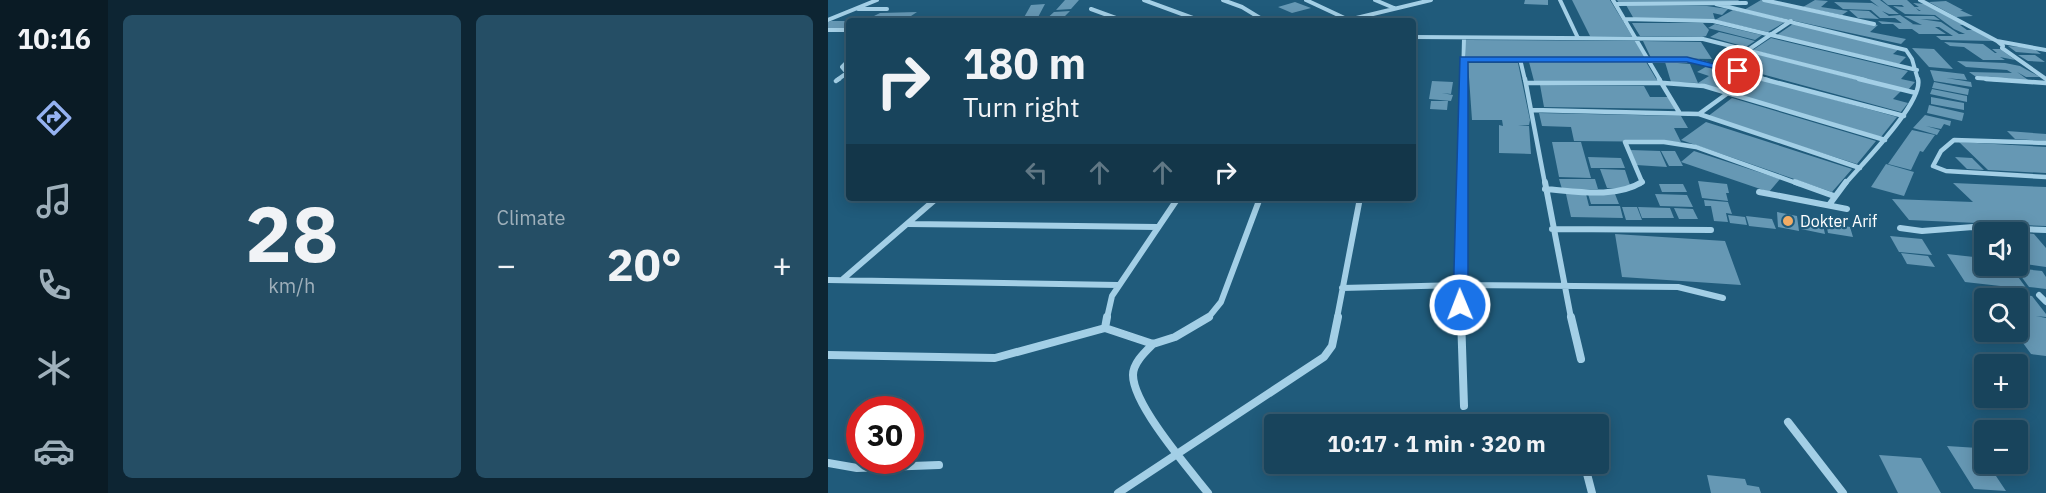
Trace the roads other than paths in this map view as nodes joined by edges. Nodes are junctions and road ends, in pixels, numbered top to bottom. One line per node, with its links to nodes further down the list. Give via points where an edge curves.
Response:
1 (877, 0): 14 (street)
2 (1144, 0): 20 (street)
3 (1223, 0): 21 (street)
4 (1306, 0): 22 (street)
5 (1375, 0): 17 (street)
6 (1431, 0): 17 (street)
7 (1560, 0): 33 (street)
8 (1753, 0): 12 (street)
9 (1764, 0): 27 (street)
10 (1920, 0): 35 (street)
11 (1615, 2): 13 (street); 25 (street)
12 (1746, 3): 13 (street); 18 (street)
13 (1716, 4): 18 (street)
14 (855, 9): 15 (street); 24 (street)
15 (887, 9)
16 (1091, 9): 19 (street)
17 (1394, 9): 23 (street)
18 (1740, 10): 26 (street)
19 (1116, 18)
20 (1193, 18)
21 (1260, 18)
22 (1344, 18)
23 (1356, 18)
24 (829, 19)
25 (1624, 20): 30 (street, via 1707,20); 34 (street)
26 (1791, 21): 30 (street); 41 (street, via 1900,47 1906,50)
27 (1874, 24)
28 (828, 30): 29 (street)
29 (846, 30)
30 (1769, 35): 36 (street); 41 (street)
31 (1416, 37): 32 (street)
32 (1464, 38): 33 (street); 38 (street)
33 (1578, 38): 34 (street)
34 (1637, 38): 36 (street, via 1703,39); 40 (street)
35 (1997, 40): 37 (street); 45 (street)
36 (1748, 50): 49 (street)
37 (2046, 50)
38 (1463, 59): 39 (street); 76 (street)
39 (1520, 59): 40 (street); 47 (street)
40 (1650, 60): 46 (street); 53 (street, via 1696,61)
41 (1917, 70): 49 (street)
42 (846, 74): 44 (street)
43 (1977, 78): 45 (street)
44 (836, 81)
45 (2046, 81)
46 (1664, 82): 47 (street); 48 (street); 51 (street)
47 (1527, 83): 50 (street)
48 (1728, 93): 52 (street); 54 (street)
49 (1916, 93): 53 (street)
50 (1532, 110): 51 (street); 58 (street)
51 (1679, 112): 52 (street)
52 (1699, 114): 56 (street)
53 (1904, 116): 54 (street)
54 (1885, 140): 56 (street)
55 (2046, 143): 57 (street, via 1953,140 1936,157 1933,166 1946,171)
56 (1860, 168): 60 (street)
57 (2046, 177)
58 (1545, 189): 60 (street, via 1632,188 1642,182 1625,142 1664,142 1696,147); 70 (street)
59 (1759, 192): 65 (street)
60 (1834, 196): 65 (street)
61 (934, 201): 67 (street)
62 (1176, 201): 68 (street)
63 (1259, 201): 83 (street, via 1216,309 1175,337)
64 (1359, 201): 78 (street)
65 (1829, 205): 66 (street)
66 (1847, 209)
67 (908, 224): 68 (street); 74 (street)
68 (1157, 227): 75 (street)
69 (1900, 228): 72 (street)
70 (1552, 229): 71 (street); 77 (street)
71 (1712, 230)
72 (2046, 230)
73 (828, 280): 74 (street)
74 (842, 280): 75 (street)
75 (1118, 285): 82 (street)
76 (1460, 285): 77 (street); 78 (street); 86 (street)
77 (1563, 286): 80 (street, via 1678,288); 85 (street)
78 (1342, 288): 88 (street, via 1332,346 1324,357)
79 (2046, 295): 81 (street, via 2039,295)
80 (1723, 298)
81 (2046, 302)
82 (1105, 328): 83 (street); 84 (street, via 995,358)
83 (1153, 344): 88 (street, via 1138,361 1133,376 1137,392)
84 (828, 355)
85 (1581, 359)
86 (1464, 406)
87 (1788, 422): 95 (street)
88 (1178, 454): 92 (street); 93 (street)
89 (828, 463): 90 (street, via 857,468)
90 (939, 465)
91 (1588, 474): 94 (street)
92 (1118, 493)
93 (1208, 493)
94 (1593, 493)
95 (1843, 493)

